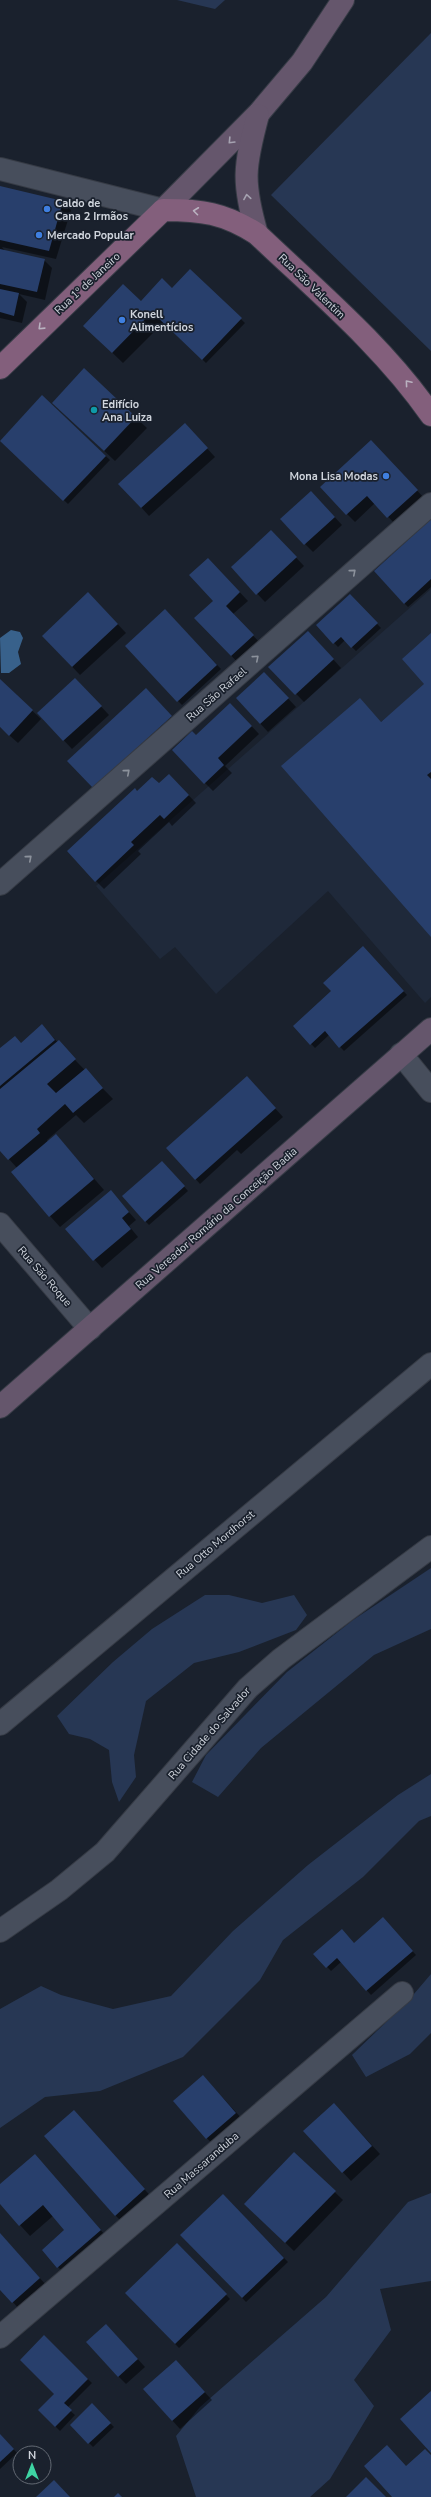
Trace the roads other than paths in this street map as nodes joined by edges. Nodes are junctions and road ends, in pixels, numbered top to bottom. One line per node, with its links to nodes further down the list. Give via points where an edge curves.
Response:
1 (343, 0): 2 (street, Rua 1º de Janeiro, via 302,62)
2 (258, 113): 4 (street, Rua 1º de Janeiro, one-way to 4); 5 (street, Rua 1º de Janeiro, one-way to 2, via 247,200 245,178)
3 (0, 169): 4 (street)
4 (163, 210): 5 (main road, Rua São Valentim, one-way to 4, via 216,213); 6 (main road, Rua 1º de Janeiro, one-way to 6)
5 (257, 234): 7 (main road, Rua São Valentim, one-way to 5, via 385,356)
6 (0, 368)
7 (431, 415)
8 (431, 504): 9 (street, Rua São Rafael, one-way to 8)
9 (0, 884)
10 (431, 1029): 11 (street, Rua Vereador Romário da Conceição Badia)
11 (401, 1054): 12 (street); 14 (street, Rua Vereador Romário da Conceição Badia)
12 (431, 1091)
13 (0, 1224): 14 (street, Rua São Roque)
14 (90, 1329): 16 (street, Rua Vereador Romário da Conceição Badia)
15 (431, 1364): 18 (street, Rua Otto Mordhorst)
16 (0, 1407)
17 (431, 1547): 19 (street, Rua Cidade do Salvador, via 281,1659 248,1688 105,1852 59,1890)
18 (0, 1724)
19 (0, 1931)
20 (402, 1993): 21 (street, Rua Massaranduba)
21 (0, 2338)

